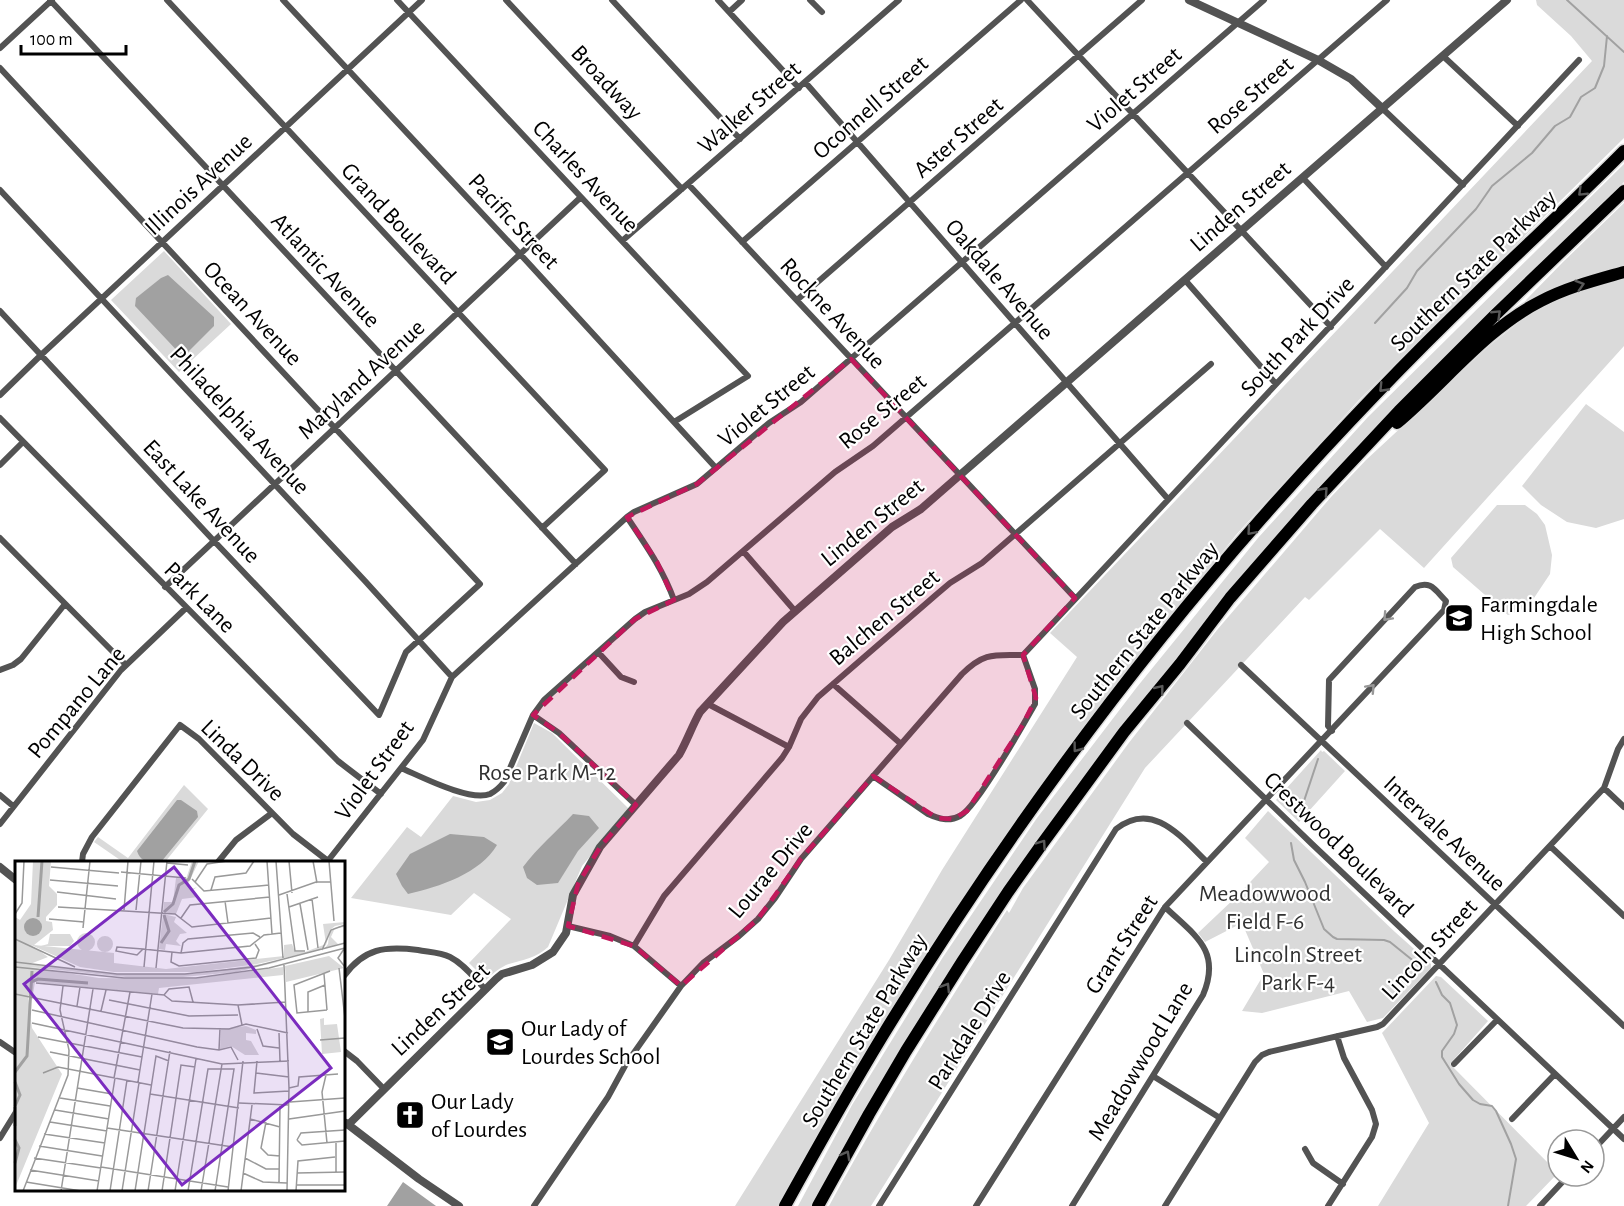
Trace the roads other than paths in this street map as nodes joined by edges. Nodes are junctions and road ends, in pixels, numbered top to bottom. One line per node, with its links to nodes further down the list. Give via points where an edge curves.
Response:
1 (51, 0): 23 (street); 42 (street, Atlantic Avenue)
2 (167, 0): 35 (street, Grand Boulevard)
3 (283, 0): 29 (street, Pacific Street)
4 (397, 0): 19 (street, Charles Avenue)
5 (422, 0): 19 (street, Illinois Avenue)
6 (506, 0): 43 (street, Broadway)
7 (612, 0): 36 (street)
8 (718, 0): 20 (street)
9 (742, 0): 20 (street)
10 (810, 0): 21 (street)
11 (899, 0): 30 (street, Walker Street)
12 (1021, 0): 37 (street, Oconnell Street)
13 (1027, 0): 24 (street)
14 (1142, 0): 24 (street, Aster Street)
15 (1190, 0): 22 (street)
16 (1264, 0): 22 (street, Violet Street)
17 (1387, 0): 26 (street, Rose Street)
18 (1507, 0): 25 (street, Linden Street)
19 (409, 12): 29 (street, Illinois Avenue); 46 (street, Charles Avenue)
20 (729, 12): 31 (street)
21 (822, 12)
22 (1238, 23): 26 (street); 33 (street, Violet Street)
23 (0, 48)
24 (1078, 56): 33 (street); 47 (street, Aster Street)
25 (1443, 57): 32 (street, Linden Street); 34 (street)
26 (1318, 60): 32 (street, via 1351,79); 39 (street, Rose Street)
27 (1579, 60): 34 (street, South Park Drive)
28 (0, 68): 50 (street, Ocean Avenue)
29 (348, 69): 35 (street, Illinois Avenue); 52 (street, Pacific Street)
30 (805, 82): 31 (street, Walker Street); 37 (street, Oakdale Avenue)
31 (799, 88): 36 (street, Walker Street)
32 (1383, 109): 40 (street, Linden Street); 41 (street)
33 (1133, 114): 39 (street); 53 (street, Violet Street)
34 (1518, 126): 41 (street, South Park Drive)
35 (285, 128): 42 (street, Illinois Avenue); 60 (street, Grand Boulevard)
36 (740, 139): 43 (street, Walker Street)
37 (857, 142): 47 (street, Oakdale Avenue); 51 (street, Oconnell Street)
38 (1624, 151): 164 (highway, Southern State Parkway, one-way to 164, via 1476,293 1348,424 1178,616 980,883 883,1035)
39 (1187, 173): 48 (street); 61 (street, Rose Street)
40 (1303, 178): 48 (street, Linden Street); 54 (street)
41 (1463, 184): 54 (street, South Park Drive)
42 (223, 186): 50 (street, Illinois Avenue); 66 (street, Atlantic Avenue)
43 (685, 186): 49 (street, Walker Street); 51 (street, Rockne Avenue)
44 (0, 190): 57 (street, Philadelphia Avenue)
45 (1624, 191): 76 (highway, Southern State Parkway, one-way to 45, via 1485,324)
46 (580, 197): 49 (street, Charles Avenue); 52 (street, Maryland Avenue)
47 (909, 202): 53 (street, Oakdale Avenue); 58 (street, Aster Street)
48 (1242, 231): 56 (street, Linden Street); 62 (street)
49 (622, 241): 72 (street, Charles Avenue, via 748,376)
50 (162, 242): 57 (street, Illinois Avenue); 73 (street, Ocean Avenue)
51 (742, 242): 58 (street, Rockne Avenue)
52 (520, 254): 60 (street, Maryland Avenue); 72 (street, Pacific Street)
53 (962, 263): 61 (street, Oakdale Avenue); 64 (street, Violet Street)
54 (1386, 267): 62 (street, South Park Drive)
55 (1624, 272): 76 (highway, one-way to 55, via 1512,319 1567,288)
56 (1185, 280): 67 (street, Linden Street); 68 (street)
57 (102, 299): 63 (street, Illinois Avenue); 80 (street, Philadelphia Avenue)
58 (797, 300): 64 (street, Rockne Avenue)
59 (0, 311): 63 (street, East Lake Avenue)
60 (458, 312): 66 (street, Maryland Avenue); 83 (street, Grand Boulevard, via 605,470)
61 (1014, 323): 67 (street, Oakdale Avenue); 70 (street, Rose Street)
62 (1331, 327): 68 (street, South Park Drive)
63 (41, 355): 69 (street, Illinois Avenue); 86 (street, East Lake Avenue)
64 (851, 359): 70 (street, Rockne Avenue); 78 (street, Violet Street)
65 (1210, 364): 75 (street, Balchen Street)
66 (396, 371): 73 (street, Maryland Avenue); 83 (street, Atlantic Avenue)
67 (1066, 383): 75 (street, Oakdale Avenue); 79 (street, Linden Street)
68 (1276, 384): 81 (street, South Park Drive)
69 (0, 396)
70 (906, 417): 79 (street, Rockne Avenue); 87 (street, Rose Street)
71 (0, 418): 74 (street, Park Lane)
72 (674, 422): 78 (street, Pacific Street)
73 (335, 428): 80 (street, Maryland Avenue); 95 (street, Ocean Avenue, via 480,584)
74 (23, 442): 77 (street); 89 (street, Park Lane)
75 (1119, 444): 81 (street, Oakdale Avenue); 84 (street, Balchen Street)
76 (1353, 460): 165 (highway, Southern State Parkway, one-way to 76, via 906,1051 1042,844 1230,598)
77 (0, 465)
78 (716, 468): 82 (street, Violet Street, via 697,484)
79 (960, 476): 84 (street, Rockne Avenue); 94 (street, Linden Street, via 892,527)
80 (275, 484): 86 (street, Maryland Avenue); 95 (street, Philadelphia Avenue)
81 (1168, 500): 90 (street, South Park Drive)
82 (627, 517): 88 (street, Violet Street); 91 (street, via 657,562)
83 (542, 528): 88 (street, Atlantic Avenue)
84 (1015, 534): 90 (street, Rockne Avenue); 103 (street, Balchen Street, via 982,563 950,583)
85 (0, 538): 92 (street)
86 (214, 541): 89 (street, Maryland Avenue); 95 (street, East Lake Avenue, via 379,715 406,652)
87 (743, 551): 91 (street, Rose Street, via 707,582); 94 (street)
88 (576, 564): 101 (street, Violet Street)
89 (165, 587): 93 (street, Park Lane)
90 (1075, 598): 97 (street, South Park Drive)
91 (674, 600): 96 (street, Rose Street, via 645,612)
92 (65, 604): 98 (street); 100 (street, via 21,659)
93 (186, 608): 98 (street, Pompano Lane); 115 (street, Park Lane, via 339,761)
94 (795, 611): 104 (street, Linden Street)
95 (419, 640): 101 (street, Philadelphia Avenue)
96 (598, 652): 102 (street, via 621,677); 105 (street, Rose Street, via 544,700)
97 (1023, 655): 110 (street, Lourae Drive, via 991,655 973,663); 113 (street, via 1035,689 1035,704 967,812 953,819 937,818)
98 (126, 665): 119 (street, Pompano Lane)
99 (1241, 666): 109 (street, Intervale Avenue)
100 (0, 670)
101 (452, 676): 112 (street, Violet Street, via 423,740)
102 (634, 682)
103 (833, 684): 110 (street); 111 (street, Balchen Street, via 806,710)
104 (708, 704): 111 (street); 118 (street, Linden Street, via 693,723 679,755)
105 (533, 715): 112 (street, Rose Street, via 504,782 490,794 467,795); 118 (street, via 559,733)
106 (1187, 723): 117 (street, Crestwood Boulevard)
107 (1332, 731): 107 (street, Grant Street, one-way to 107, via 1444,610 1446,601 1429,585 1415,587 1329,680 1328,726); 109 (street, Grant Street)
108 (1624, 739): 114 (street, Lincoln Street)
109 (1322, 741): 117 (street, Grant Street); 131 (street, Intervale Avenue)
110 (901, 744): 113 (street, Lourae Drive)
111 (789, 747): 135 (street, Balchen Street, via 664,896)
112 (401, 768): 115 (street, Violet Street)
113 (873, 776): 138 (street, Lourae Drive, via 801,859 758,919)
114 (1604, 788): 120 (street); 123 (street, Lincoln Street)
115 (381, 794): 127 (street, Violet Street)
116 (0, 795): 119 (street)
117 (1266, 800): 128 (street, Grant Street); 136 (street, Crestwood Boulevard)
118 (636, 805): 134 (street, Linden Street, via 600,847 578,884)
119 (13, 806): 122 (street, Pompano Lane)
120 (1624, 807)
121 (272, 813): 124 (street, Linda Drive, via 199,739 180,725 92,837); 125 (street, via 236,840); 126 (street, Linda Drive)
122 (0, 824)
123 (1550, 846): 131 (street, Lincoln Street); 133 (street)
124 (82, 861)
125 (219, 861)
126 (327, 861)
127 (329, 861)
128 (1207, 862): 132 (street, Grant Street); 166 (street, Parkdale Drive, via 1166,824 1156,820 1140,818 1116,829)
129 (0, 867): 130 (street)
130 (15, 879)
131 (1495, 904): 136 (street, Lincoln Street); 141 (street, Intervale Avenue)
132 (1165, 907): 148 (street, Meadowwood Lane, via 1202,944 1210,970 1203,995); 167 (street, Grant Street)
133 (1624, 916)
134 (568, 926): 135 (street); 139 (street, Linden Street, via 553,952 532,965 502,974)
135 (634, 946): 138 (street)
136 (1439, 964): 140 (street, Crestwood Boulevard); 142 (street, Lincoln Street, via 1383,1024)
137 (345, 975): 139 (street, via 366,954 399,948 452,958)
138 (681, 986): 163 (street, Lourae Drive)
139 (485, 989): 149 (street, Linden Street)
140 (1497, 1020): 146 (street); 147 (street, Crestwood Boulevard)
141 (1624, 1026)
142 (1337, 1036): 152 (street, Lincoln Street, via 1262,1055); 160 (street, via 1376,1124)
143 (0, 1042): 144 (street)
144 (15, 1052)
145 (345, 1052): 149 (street)
146 (1454, 1064)
147 (1555, 1074): 153 (street); 155 (street, Crestwood Boulevard)
148 (1153, 1076): 152 (street); 168 (street, Meadowwood Lane)
149 (384, 1089): 154 (street, Linden Street)
150 (15, 1114): 157 (street)
151 (1624, 1117): 155 (street)
152 (1220, 1118): 169 (street, Lincoln Street)
153 (1512, 1119)
154 (346, 1123): 162 (street)
155 (1613, 1129): 156 (street); 158 (street, Crestwood Boulevard)
156 (1606, 1136)
157 (0, 1138)
158 (1624, 1139)
159 (1305, 1149): 160 (street, via 1313,1162)
160 (1342, 1184): 170 (street)
161 (1557, 1188): 171 (street)
162 (459, 1206)
163 (534, 1206)
164 (785, 1206)
165 (818, 1206)
166 (879, 1206)
167 (976, 1206)
168 (1072, 1206)
169 (1165, 1206)
170 (1328, 1206)
171 (1540, 1206)

